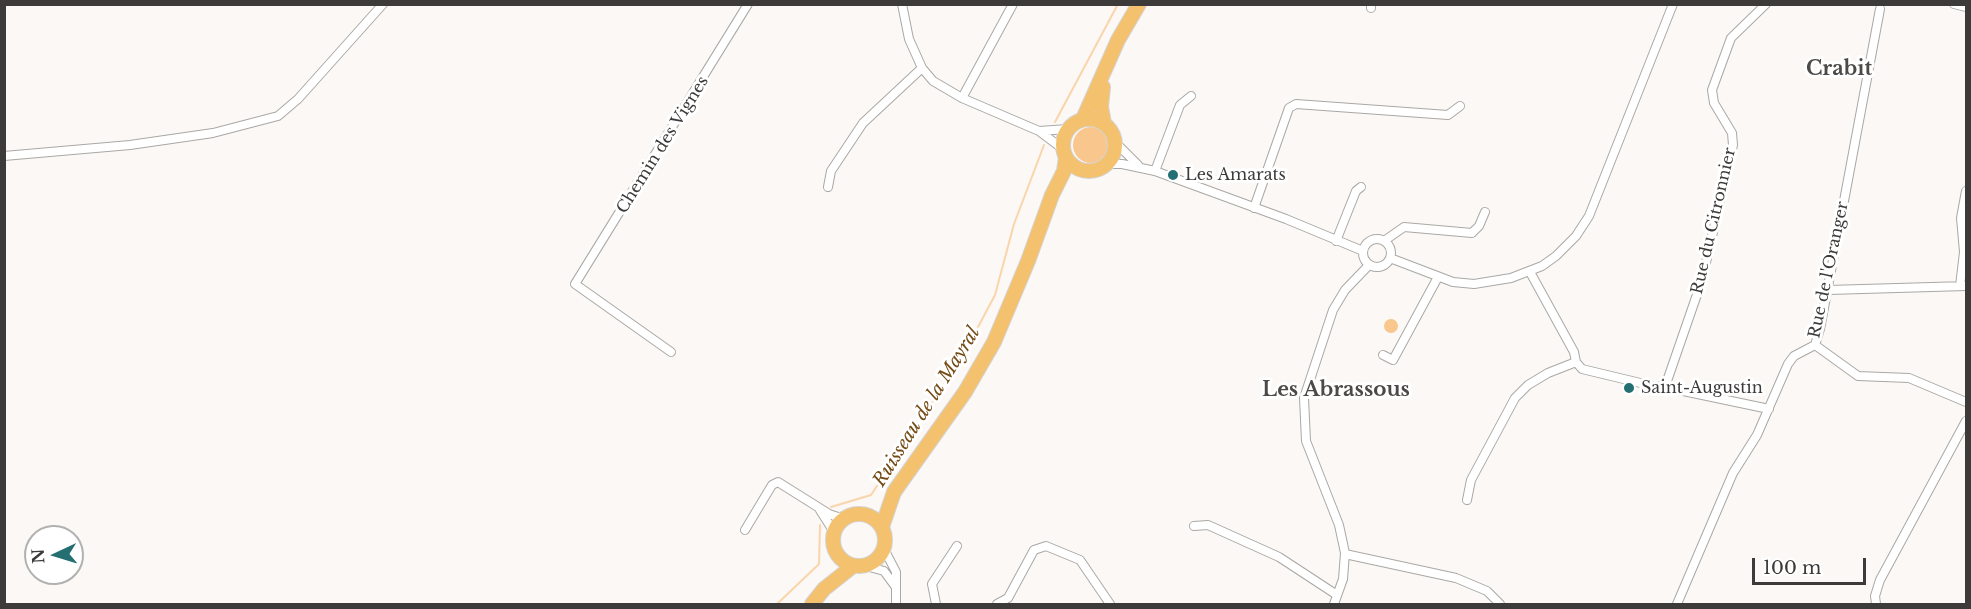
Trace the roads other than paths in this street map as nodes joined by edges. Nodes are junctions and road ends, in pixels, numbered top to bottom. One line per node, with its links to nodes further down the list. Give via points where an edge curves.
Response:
1 (383, 4): 22 (street, via 278,116 213,133)
2 (748, 4): 43 (street, Chemin des Vignes, via 575,284)
3 (902, 4): 11 (street, via 909,39)
4 (1013, 4): 14 (street)
5 (1140, 4): 12 (main road)
6 (1673, 4): 38 (street, via 1589,216 1556,256)
7 (1766, 4): 46 (street, Rue du Citronnier, via 1731,38 1712,90 1714,103 1732,133 1733,145 1702,280)
8 (1954, 4): 10 (street)
9 (1881, 6): 41 (street, Rue de l'Oranger)
10 (1966, 8)
11 (922, 68): 14 (street, via 942,88); 27 (street, via 863,123 831,171)
12 (1106, 68): 16 (main road); 17 (main road, via 1101,107)
13 (1191, 96): 26 (street, via 1180,105)
14 (962, 98): 19 (street)
15 (1460, 106): 30 (street, via 1448,115 1296,104 1289,108)
16 (1083, 119): 17 (main road); 18 (main road)
17 (1104, 123): 20 (main road)
18 (1068, 129): 19 (street); 21 (main road)
19 (1039, 131): 21 (street)
20 (1116, 143): 23 (main road); 24 (street)
21 (1064, 153): 25 (main road, via 1072,165); 32 (main road, via 1064,171)
22 (4, 156)
23 (1107, 164): 24 (street); 25 (main road)
24 (1141, 167): 26 (street)
25 (1083, 170): 32 (main road, via 1066,184)
26 (1155, 171): 30 (street)
27 (828, 187)
28 (1361, 187): 33 (street)
29 (1966, 190): 40 (street, via 1961,218)
30 (1254, 208): 33 (street)
31 (1485, 212): 34 (street, via 1472,233 1404,227)
32 (1044, 216): 50 (main road, via 994,342 965,392)
33 (1336, 241): 35 (street)
34 (1384, 241): 35 (street, via 1371,240); 36 (street)
35 (1363, 251): 37 (street)
36 (1390, 258): 37 (street, via 1381,267); 39 (street)
37 (1369, 265): 62 (street, via 1345,290 1333,310 1304,398 1306,441 1339,525)
38 (1530, 272): 39 (street, via 1474,284); 45 (street, via 1574,352)
39 (1438, 277): 44 (street, via 1393,360)
40 (1964, 286): 41 (street)
41 (1828, 290): 42 (street, Rue de l'Oranger)
42 (1815, 345): 47 (street, via 1858,376 1909,378); 48 (street, Rue de l'Oranger, via 1794,356 1788,364)
43 (671, 352)
44 (1383, 355)
45 (1575, 363): 46 (street, via 1582,369 1657,387); 51 (street, via 1548,373 1515,398 1471,480)
46 (1665, 384): 48 (street)
47 (1966, 402)
48 (1769, 409): 74 (street, Rue de l'Oranger, via 1733,473)
49 (1966, 421): 75 (street, via 1880,580)
50 (894, 492): 53 (main road); 56 (main road)
51 (1467, 500)
52 (818, 507): 54 (street); 57 (street, via 778,482 772,485); 58 (street)
53 (861, 514): 54 (main road); 56 (main road, via 870,516)
54 (844, 519): 58 (main road)
55 (1194, 526): 66 (street, via 1208,525 1279,557)
56 (882, 527): 61 (main road)
57 (746, 530)
58 (834, 532): 60 (main road)
59 (957, 546): 69 (street, via 932,584)
60 (834, 549): 63 (main road, via 838,556); 65 (main road, via 834,562)
61 (884, 549): 63 (main road, via 877,560); 64 (street, via 896,572)
62 (1345, 554): 66 (street); 73 (street, via 1456,578 1487,591)
63 (859, 566): 64 (street, via 884,571); 65 (main road)
64 (896, 586): 68 (street)
65 (824, 589): 67 (main road)
66 (1337, 595): 72 (street)
67 (812, 604)
68 (896, 604)
69 (936, 604)
70 (997, 604): 71 (street, via 1008,598 1034,550 1046,546 1080,560)
71 (1110, 604)
72 (1334, 604)
73 (1500, 604)
74 (1677, 604)
75 (1876, 604)

